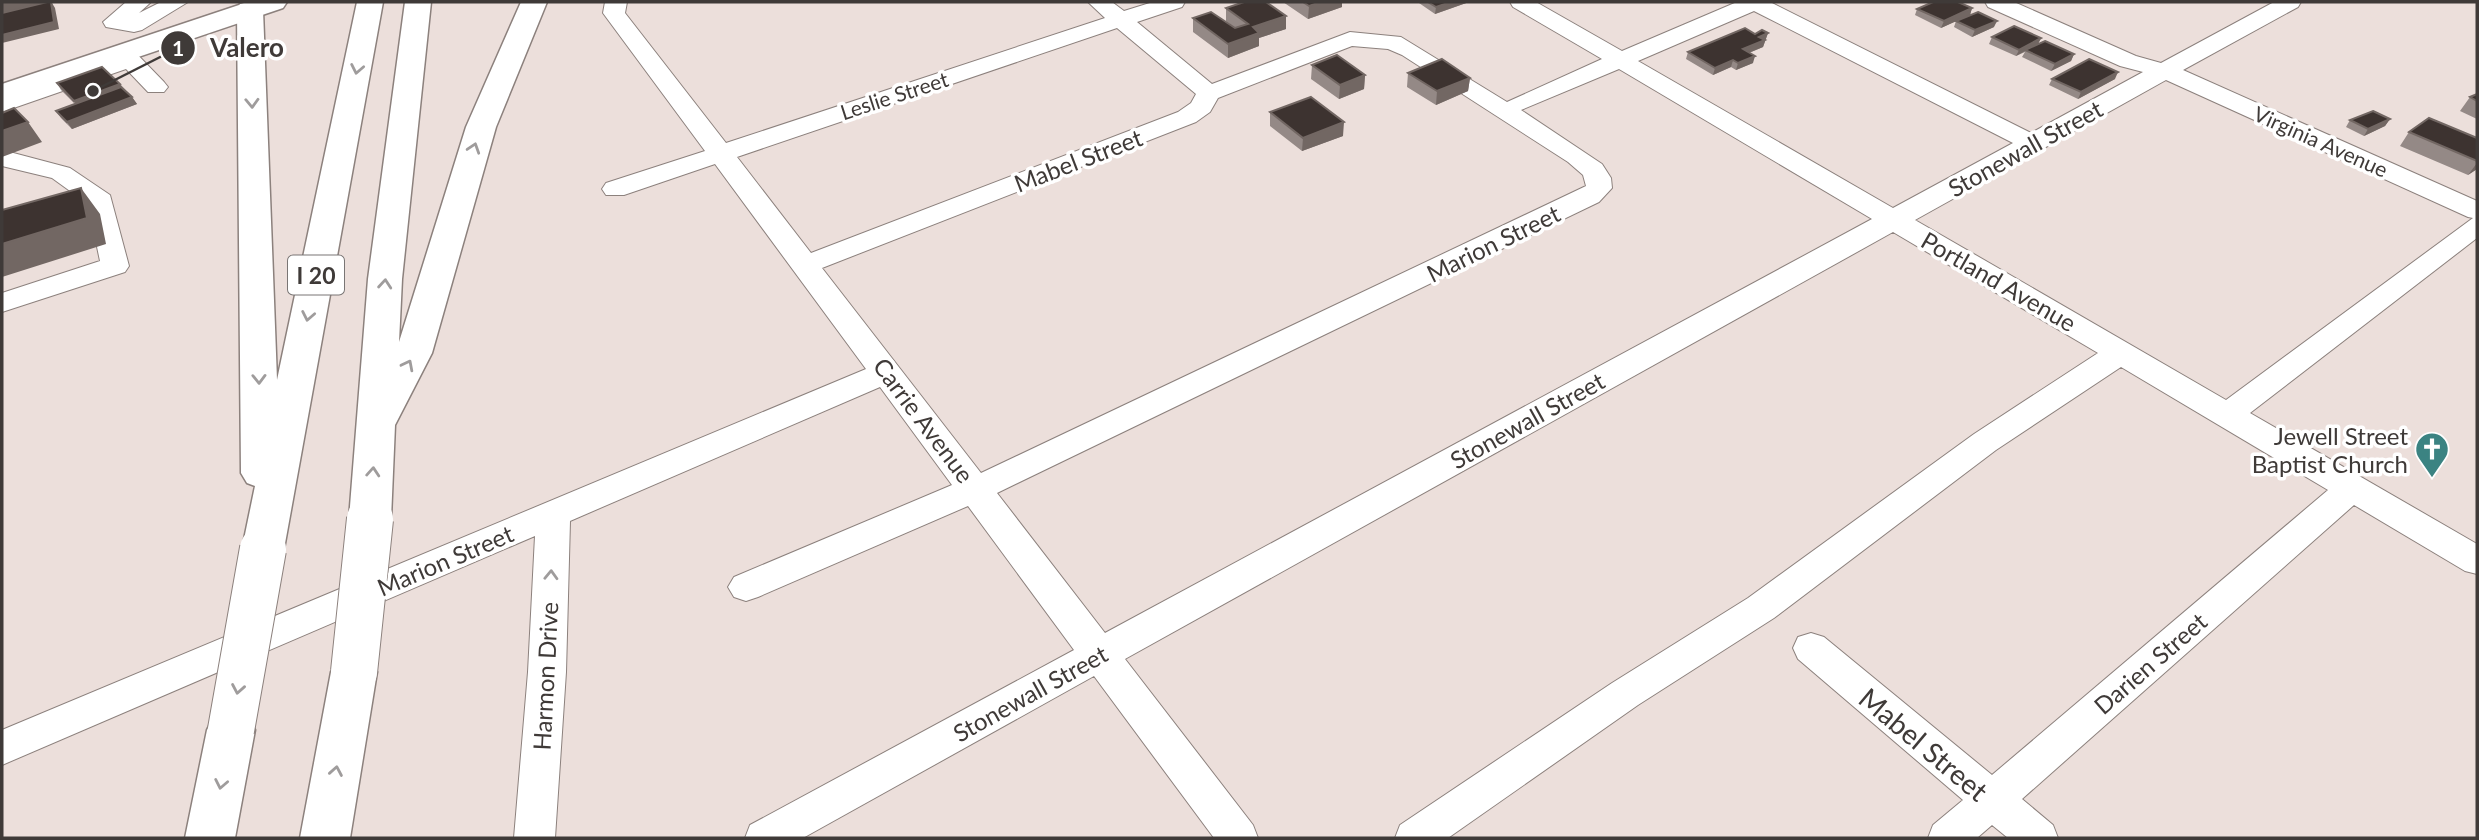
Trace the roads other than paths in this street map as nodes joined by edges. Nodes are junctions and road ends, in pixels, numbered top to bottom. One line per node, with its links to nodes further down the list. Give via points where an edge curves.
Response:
1 (140, 2): 2 (street, via 114,22 134,25)
2 (177, 2)
3 (370, 2): 41 (main road, I 20, one-way to 41)
4 (418, 2): 37 (main road, one-way to 4, via 385,279)
5 (534, 2): 37 (main road, one-way to 5, via 414,353 481,127)
6 (616, 2): 26 (street, Carrie Avenue, via 614,13)
7 (1098, 2): 15 (street)
8 (1174, 2): 15 (street, Leslie Street)
9 (1521, 2): 16 (street, Portland Avenue)
10 (1754, 2): 16 (street); 25 (street)
11 (1996, 2): 17 (street, Virginia Avenue, via 2128,61)
12 (2029, 2): 17 (street, Virginia Avenue, via 2143,52)
13 (2283, 3): 17 (street, Stonewall Street)
14 (250, 4): 18 (main road); 19 (main road, via 128,75); 41 (main road, one-way to 41)
15 (1121, 19): 20 (street); 26 (street, Leslie Street)
16 (1618, 59): 23 (street); 30 (street, Portland Avenue)
17 (2165, 71): 25 (street, Stonewall Street); 29 (street, Virginia Avenue)
18 (2, 87)
19 (33, 89): 21 (main road); 22 (street, via 50,107); 24 (street)
20 (1209, 93): 32 (street, Mabel Street, via 1201,107 1187,117); 39 (street, Marion Street, via 1350,39 1393,42 1577,158 1594,170 1600,188)
21 (2, 94)
22 (65, 100)
23 (1518, 104)
24 (2, 105)
25 (2032, 143): 30 (street, Stonewall Street)
26 (719, 153): 28 (street, Leslie Street); 32 (street, Carrie Avenue)
27 (2, 158): 33 (street, via 61,173 101,201 116,266)
28 (615, 189)
29 (2477, 211)
30 (1894, 219): 34 (street, Portland Avenue); 45 (street, Stonewall Street)
31 (2477, 225): 36 (street)
32 (804, 265): 35 (street, Carrie Avenue)
33 (2, 303)
34 (2121, 352): 36 (street, Portland Avenue); 53 (street, via 1985,442 1761,608 1625,694)
35 (888, 372): 39 (street, Carrie Avenue); 40 (street, Marion Street)
36 (2227, 415): 38 (street, Portland Avenue)
37 (377, 426): 49 (main road, one-way to 37, bridge, via 354,672)
38 (2352, 488): 42 (street, Portland Avenue); 47 (street, Darien Street)
39 (976, 489): 43 (street); 45 (street, Carrie Avenue)
40 (553, 514): 46 (street, Marion Street); 50 (street, Harmon Drive, one-way to 40)
41 (263, 549): 48 (main road, I 20, one-way to 48, bridge)
42 (2477, 561)
43 (747, 587)
44 (1811, 648): 47 (street, Mabel Street)
45 (1100, 654): 51 (street, Stonewall Street); 52 (street, Carrie Avenue)
46 (2, 748)
47 (1991, 800): 54 (street, Darien Street); 55 (street, Mabel Street)
48 (210, 838)
49 (325, 838)
50 (535, 838)
51 (765, 838)
52 (1238, 838)
53 (1415, 838)
54 (1948, 838)
55 (2038, 838)

